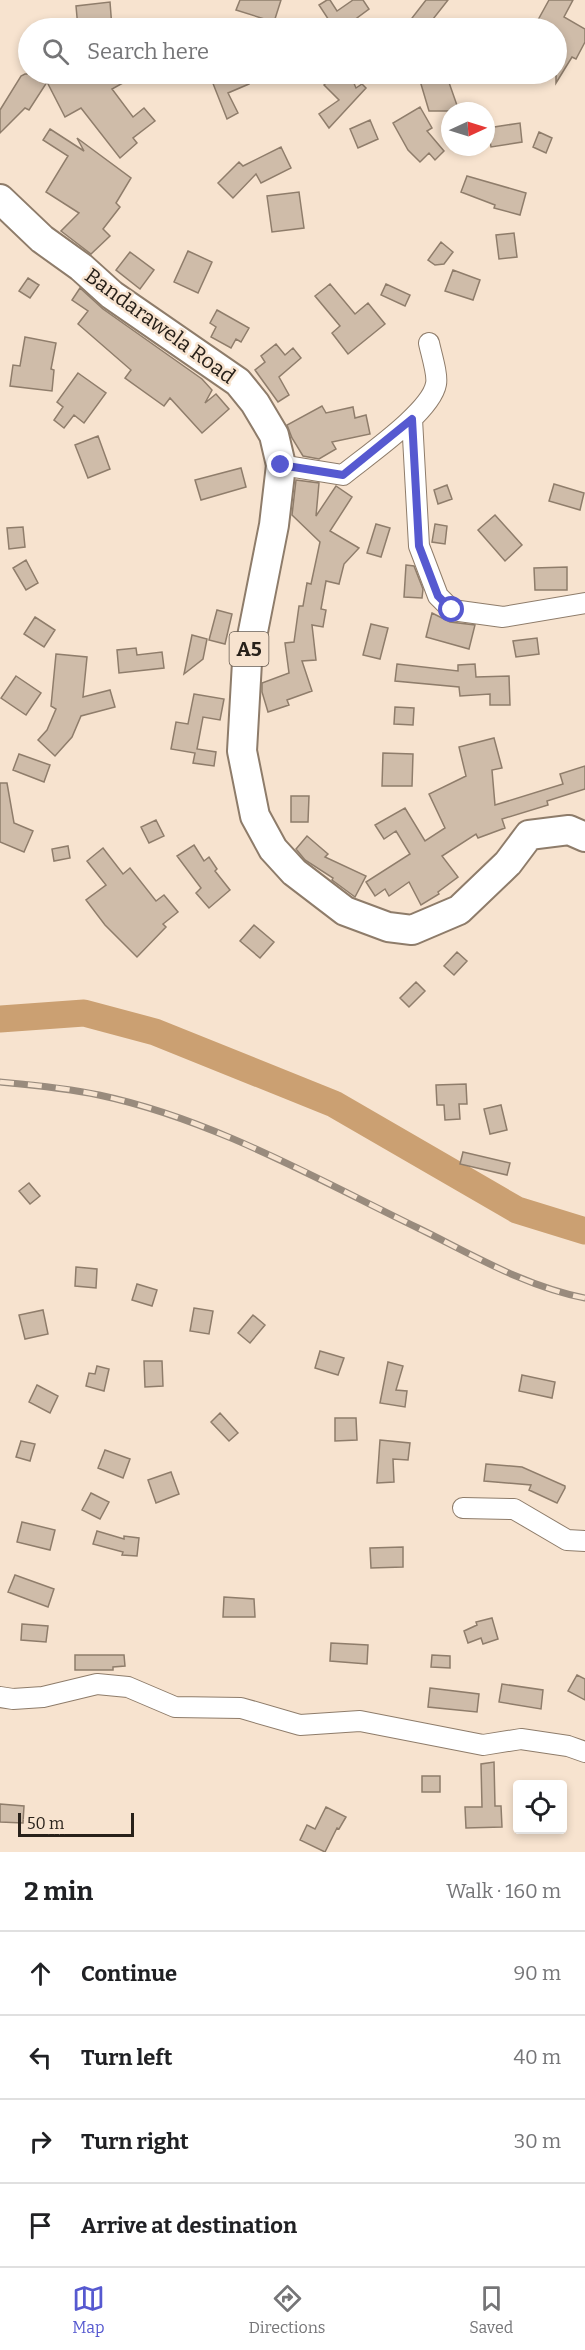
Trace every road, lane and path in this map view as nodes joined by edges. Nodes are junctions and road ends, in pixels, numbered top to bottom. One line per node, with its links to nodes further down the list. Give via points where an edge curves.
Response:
1 (0, 199): 4 (highway, Bandarawela Road / A5, via 42,239 112,295 238,382 274,435)
2 (429, 343): 3 (street, via 436,384 428,403)
3 (412, 419): 4 (street, via 343,475); 5 (street, via 419,546 438,596 452,610 503,617)
4 (281, 465): 6 (highway, Bandarawela Road / A5, via 274,525 247,662 242,751 255,816 273,849 294,872 345,911 388,927 412,930 459,910 508,863 529,835 569,830)
5 (585, 603)
6 (585, 837)
7 (463, 1508): 8 (street, via 514,1509 567,1540)
8 (585, 1541)
9 (0, 1697): 10 (street, via 43,1697 97,1684 128,1687 175,1707 241,1708 300,1725 360,1720 483,1745 521,1739)
10 (585, 1752)

